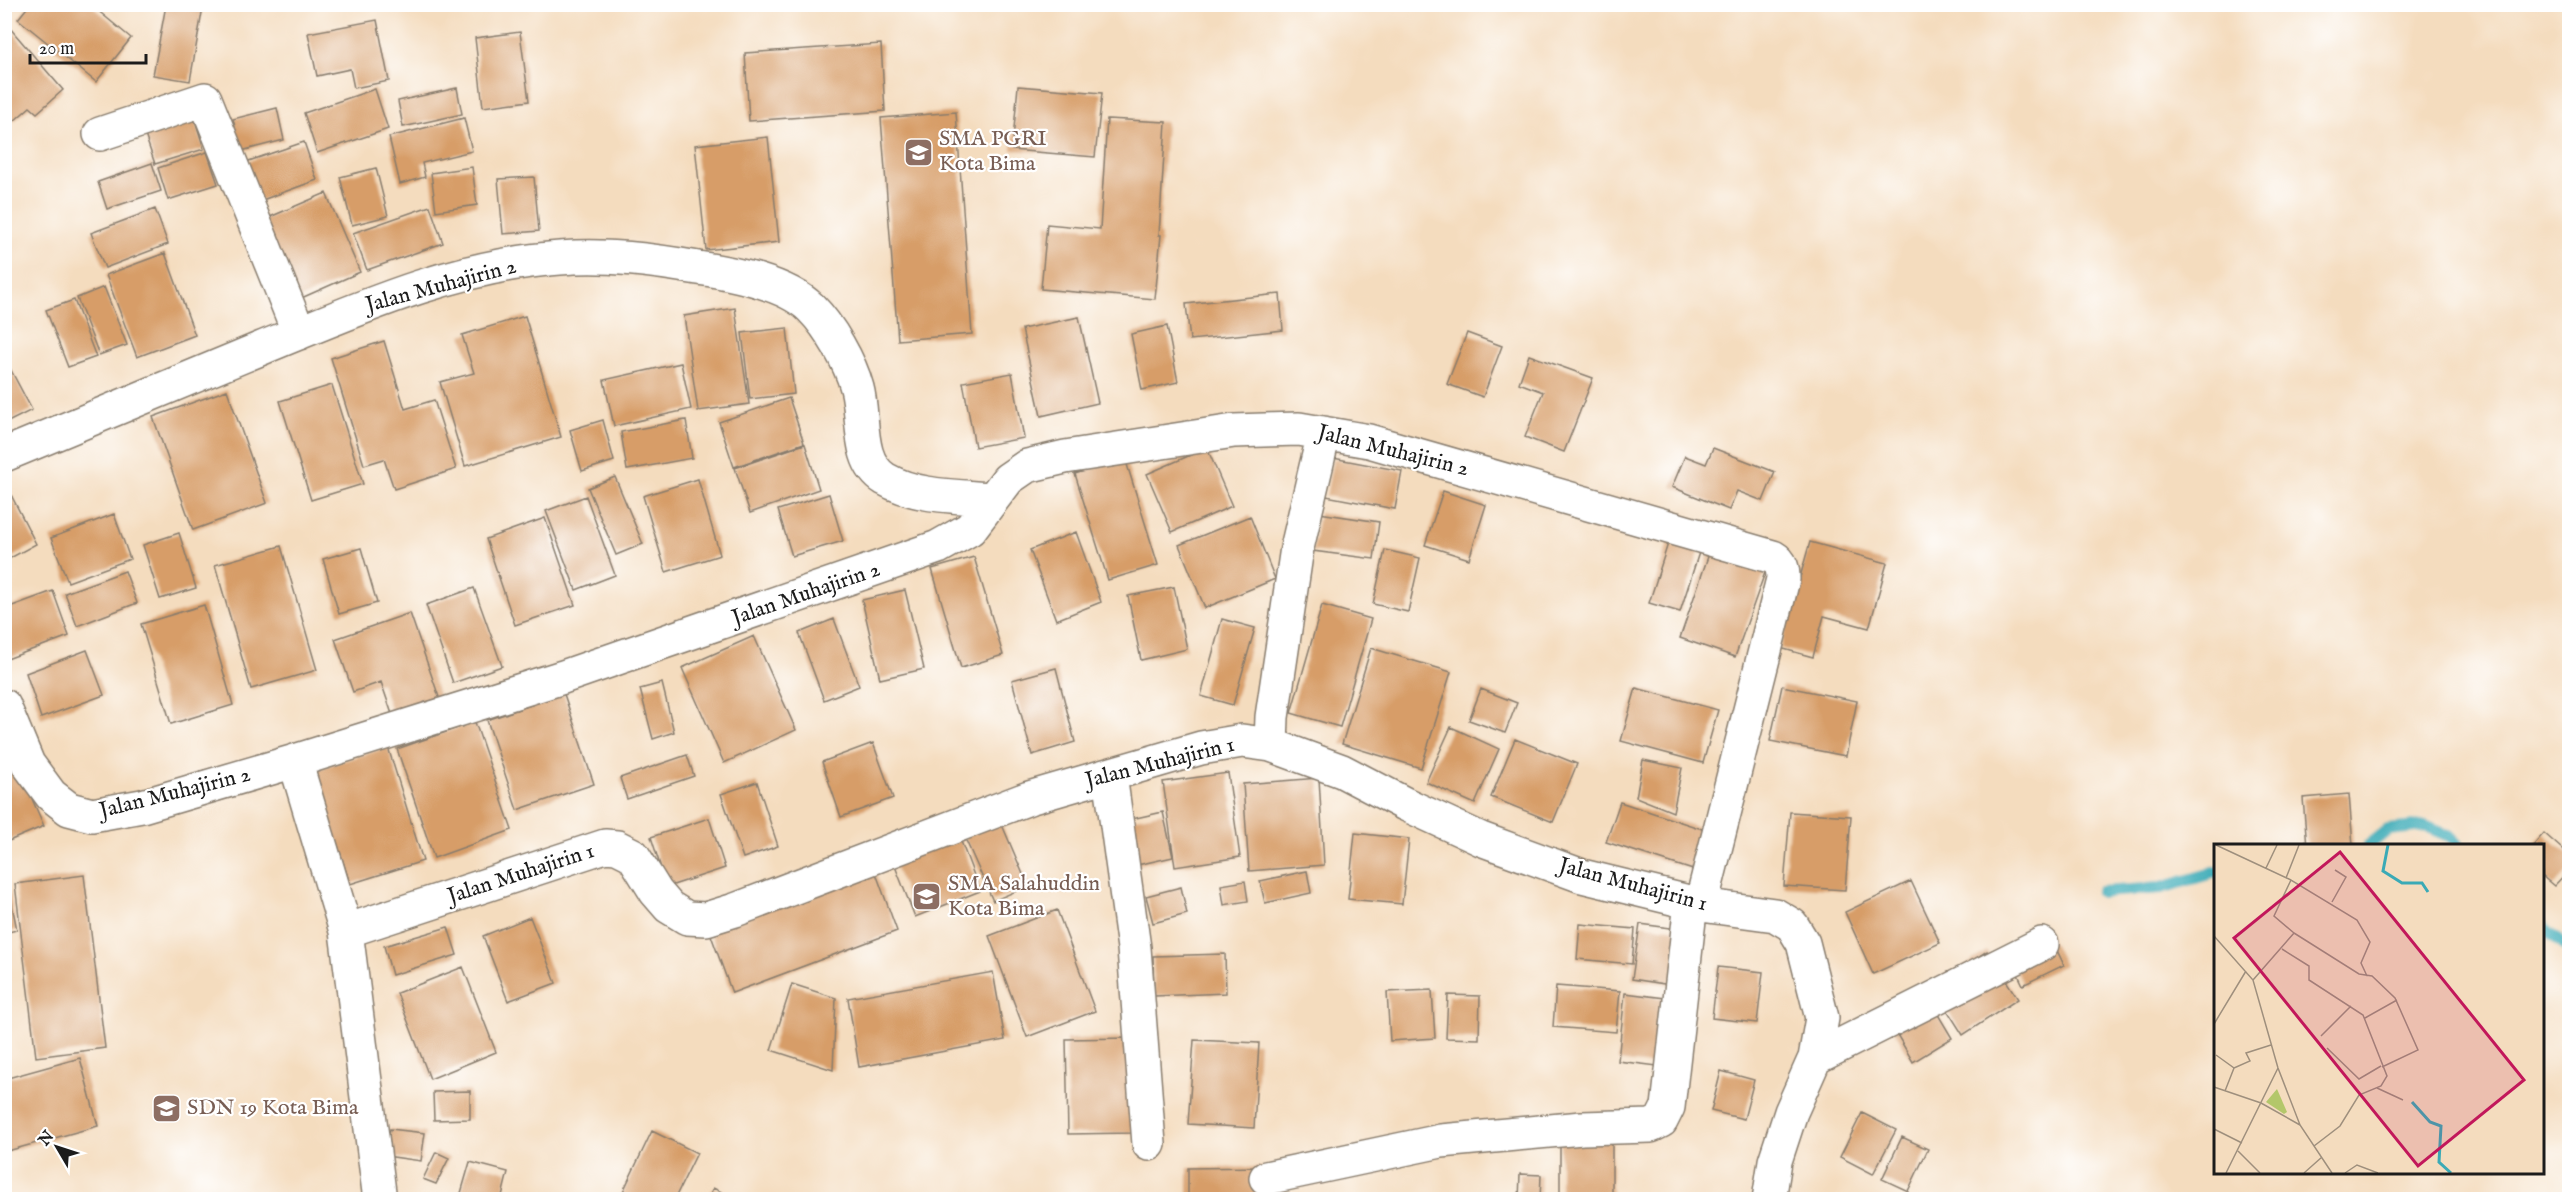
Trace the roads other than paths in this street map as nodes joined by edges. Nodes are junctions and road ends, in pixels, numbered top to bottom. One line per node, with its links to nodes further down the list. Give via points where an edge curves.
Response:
1 (100, 134): 2 (street, via 205,99)
2 (299, 333): 4 (street, Jalan Muhajirin 2); 5 (street, Jalan Muhajirin 2, via 393,295 488,268 560,258 640,259 758,280 810,306 833,335 857,387 865,448 875,471 916,491)
3 (1324, 433): 5 (street, Jalan Muhajirin 2, via 1299,429 1234,431 1065,457 1016,472); 7 (street, via 1297,548); 10 (street, Jalan Muhajirin 2, via 1369,441 1773,557 1783,570 1784,579)
4 (4, 455)
5 (992, 499): 8 (street, Jalan Muhajirin 2, via 970,529 929,550 563,677)
6 (4, 706): 8 (street, Jalan Muhajirin 2, via 28,764 51,795 69,809 92,815 141,806)
7 (1271, 745): 9 (street, Jalan Muhajirin 1, via 1242,741 1201,748); 10 (street, Jalan Muhajirin 1, via 1342,771 1481,839 1582,876)
8 (296, 761): 11 (street)
9 (1110, 775): 11 (street, Jalan Muhajirin 1, via 1029,798 706,919 687,918 669,908 633,855 605,846); 14 (street, via 1134,948)
10 (1696, 904): 13 (street, Jalan Muhajirin 1, via 1775,915 1792,925 1803,943 1822,1018); 15 (street, Jalan Muhajirin 2, via 1668,1107 1658,1123 1441,1141)
11 (346, 931): 16 (street)
12 (2042, 944): 13 (street)
13 (1815, 1058): 17 (street, Jalan Muhajirin 1, via 1775,1161)
14 (1149, 1144)
15 (1266, 1178)
16 (380, 1200)
17 (1769, 1200)

